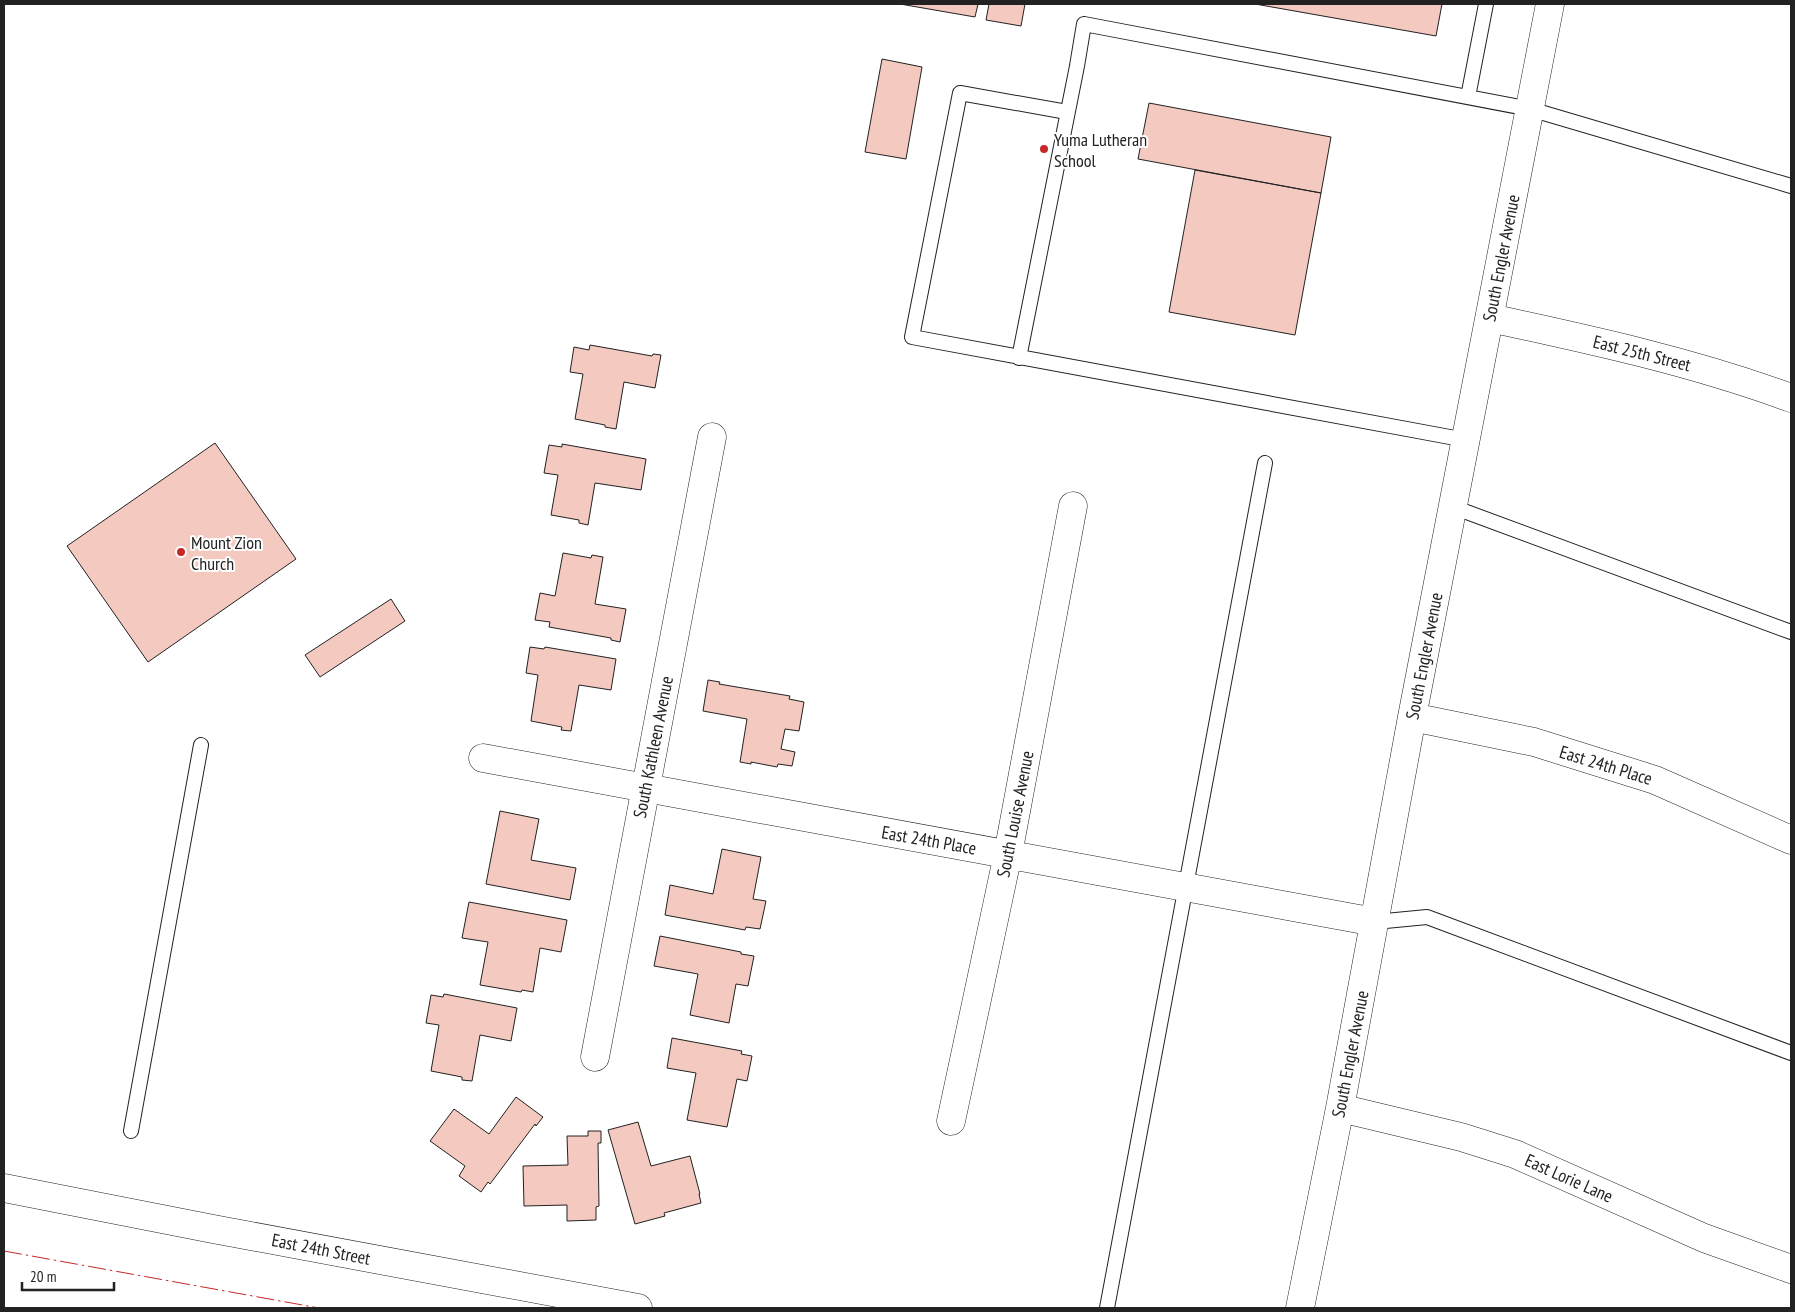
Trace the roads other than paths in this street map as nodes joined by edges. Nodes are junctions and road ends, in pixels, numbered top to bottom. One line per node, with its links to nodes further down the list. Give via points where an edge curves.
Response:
1 (1486, 4): 3 (lane)
2 (1550, 4): 4 (street, South Engler Avenue)
3 (1468, 97): 4 (lane); 5 (lane, via 1084,24)
4 (1530, 109): 6 (lane); 7 (street, South Engler Avenue)
5 (1067, 112): 8 (lane); 8 (lane, via 960,93 912,337)
6 (1791, 186)
7 (1490, 318): 9 (street, East 25th Street, via 1696,366); 11 (street, South Engler Avenue)
8 (1019, 358): 11 (lane)
9 (1791, 398)
10 (712, 437): 19 (street, South Kathleen Avenue)
11 (1466, 440): 14 (street, South Engler Avenue)
12 (1265, 464): 22 (lane)
13 (1073, 506): 21 (street, South Louise Avenue)
14 (1453, 507): 15 (lane); 16 (street, South Engler Avenue)
15 (1791, 632)
16 (1412, 717): 20 (street, East 24th Place, via 1534,742 1655,780); 23 (street, South Engler Avenue)
17 (201, 745): 28 (lane)
18 (483, 758): 19 (street, East 24th Place)
19 (646, 788): 21 (street, East 24th Place); 25 (street, South Kathleen Avenue)
20 (1791, 840)
21 (1008, 854): 22 (street, East 24th Place); 27 (street, South Louise Avenue)
22 (1187, 887): 23 (street, East 24th Place); 33 (lane)
23 (1375, 922): 24 (lane, via 1428,917); 26 (street, South Engler Avenue)
24 (1791, 1053)
25 (594, 1057)
26 (1340, 1108): 30 (street, East Lorie Lane, via 1461,1137 1515,1154 1704,1238); 34 (street, South Engler Avenue)
27 (951, 1121)
28 (131, 1131)
29 (4, 1188): 31 (street, East 24th Street)
30 (1791, 1269)
31 (551, 1300): 32 (street, East 24th Street)
32 (638, 1308)
33 (1108, 1308)
34 (1300, 1308)

